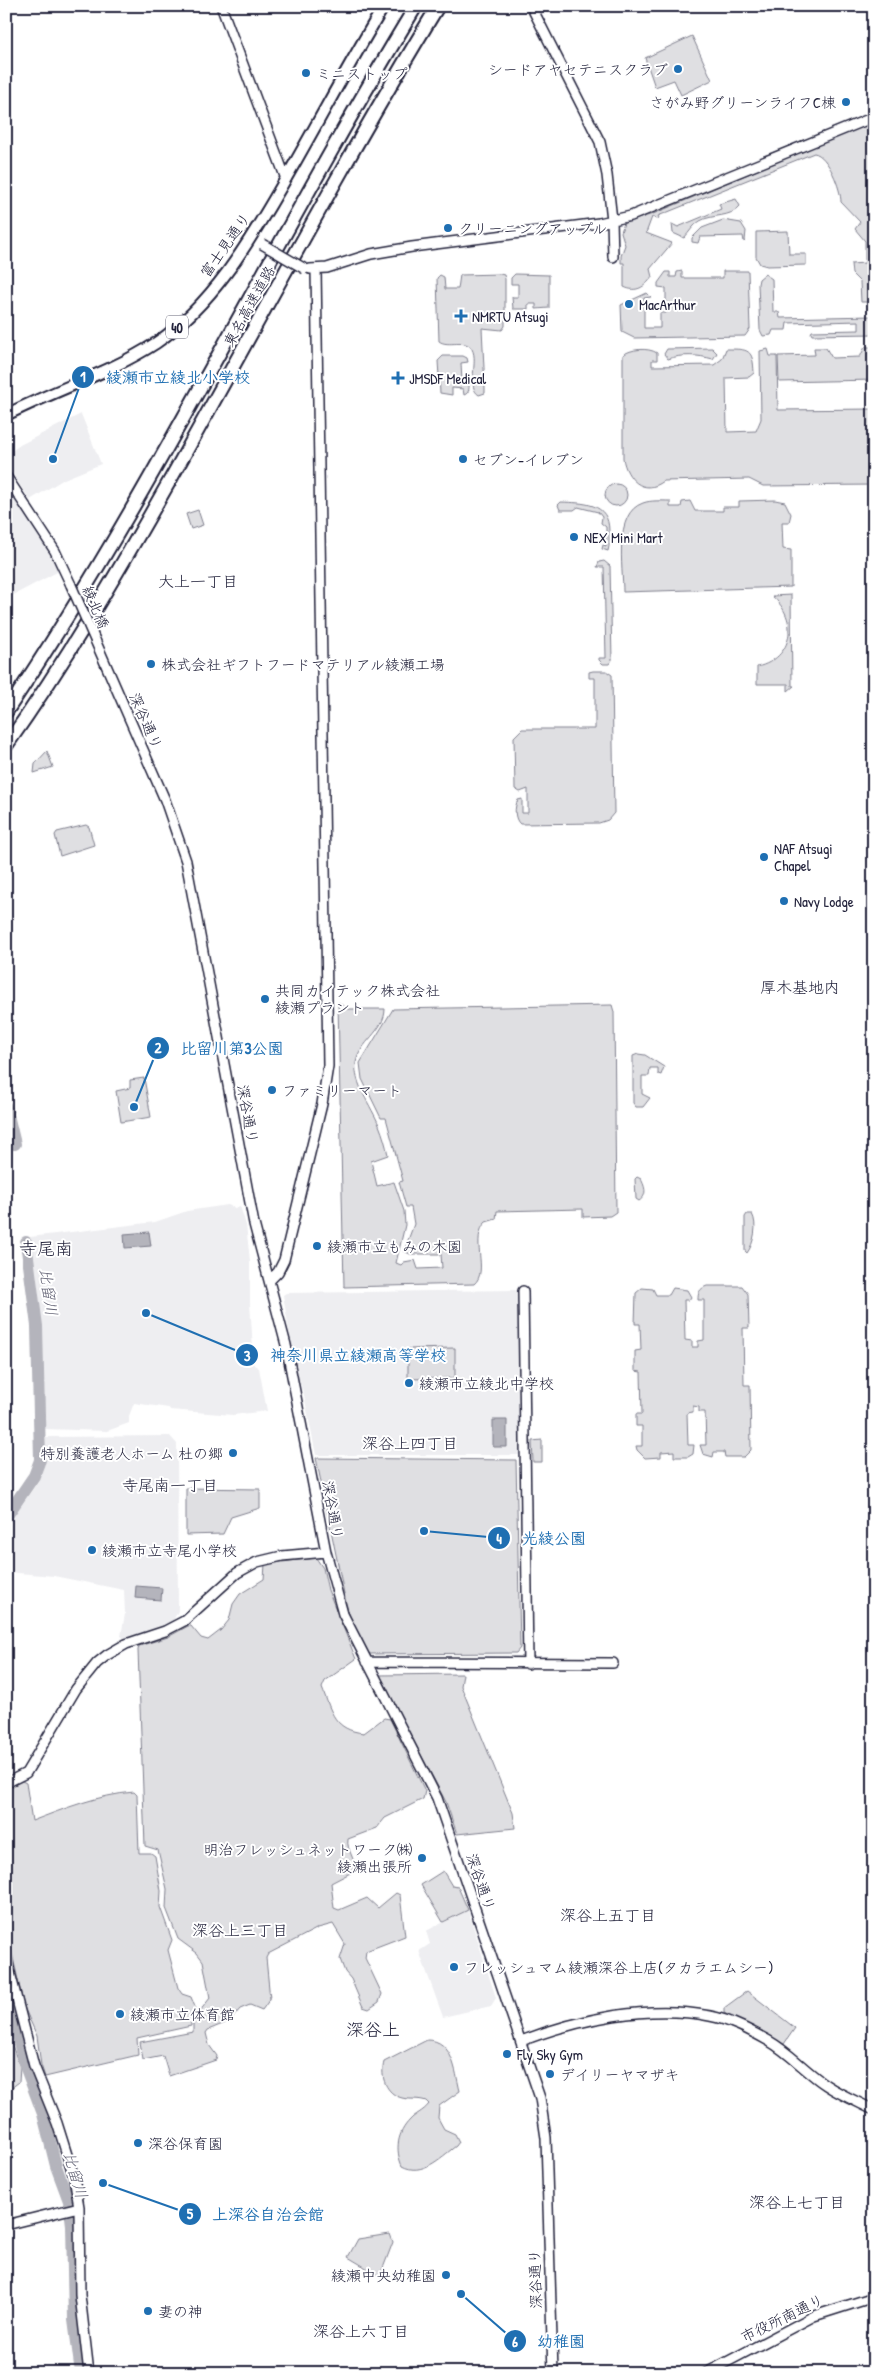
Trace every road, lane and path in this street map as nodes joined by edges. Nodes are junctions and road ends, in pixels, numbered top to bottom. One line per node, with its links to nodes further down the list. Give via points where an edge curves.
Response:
1 (221, 6): 7 (street)
2 (384, 6): 7 (main road, 富士見通り / 40)
3 (416, 6): 15 (highway, 東名高速道路, via 255,285 101,563)
4 (438, 6): 16 (highway, 東名高速道路, via 118,572 63,664)
5 (531, 6): 8 (street, via 600,142 606,164)
6 (874, 117): 8 (street, via 653,208)
7 (286, 179): 9 (main road, 富士見通り / 40)
8 (612, 220): 10 (street); 11 (street, via 412,247)
9 (251, 238): 11 (street, bridge, via 305,269); 12 (main road, 富士見通り / 40, via 201,304 156,343)
10 (612, 258)
11 (316, 269): 17 (street, via 328,1066 284,1260)
12 (6, 415)
13 (6, 476): 14 (street, 綾北橋, bridge, via 55,551)
14 (95, 640): 17 (street, 深谷通り, via 176,828 186,861 250,1202)
15 (6, 712)
16 (6, 746)
17 (270, 1281): 19 (street, 深谷通り, via 294,1379)
18 (523, 1292): 22 (street)
19 (326, 1552): 20 (street, 深谷通り, via 343,1614); 23 (street, via 257,1562 237,1573 184,1621 107,1655 76,1689 26,1773)
20 (367, 1662): 22 (street); 25 (street, 深谷通り, via 437,1798)
21 (613, 1663): 22 (street)
22 (528, 1664)
23 (6, 1783)
24 (6, 1957): 27 (street, via 34,2066 70,2159)
25 (521, 2041): 26 (street, via 618,2016 657,2012 710,2016 742,2027 770,2042 827,2086); 31 (street, 深谷通り, via 540,2098 546,2138)
26 (874, 2110)
27 (76, 2207): 28 (street); 30 (street, via 80,2295)
28 (6, 2225)
29 (874, 2296): 32 (street, 市役所南通り, via 814,2316)
30 (89, 2373)
31 (553, 2373)
32 (706, 2373)

